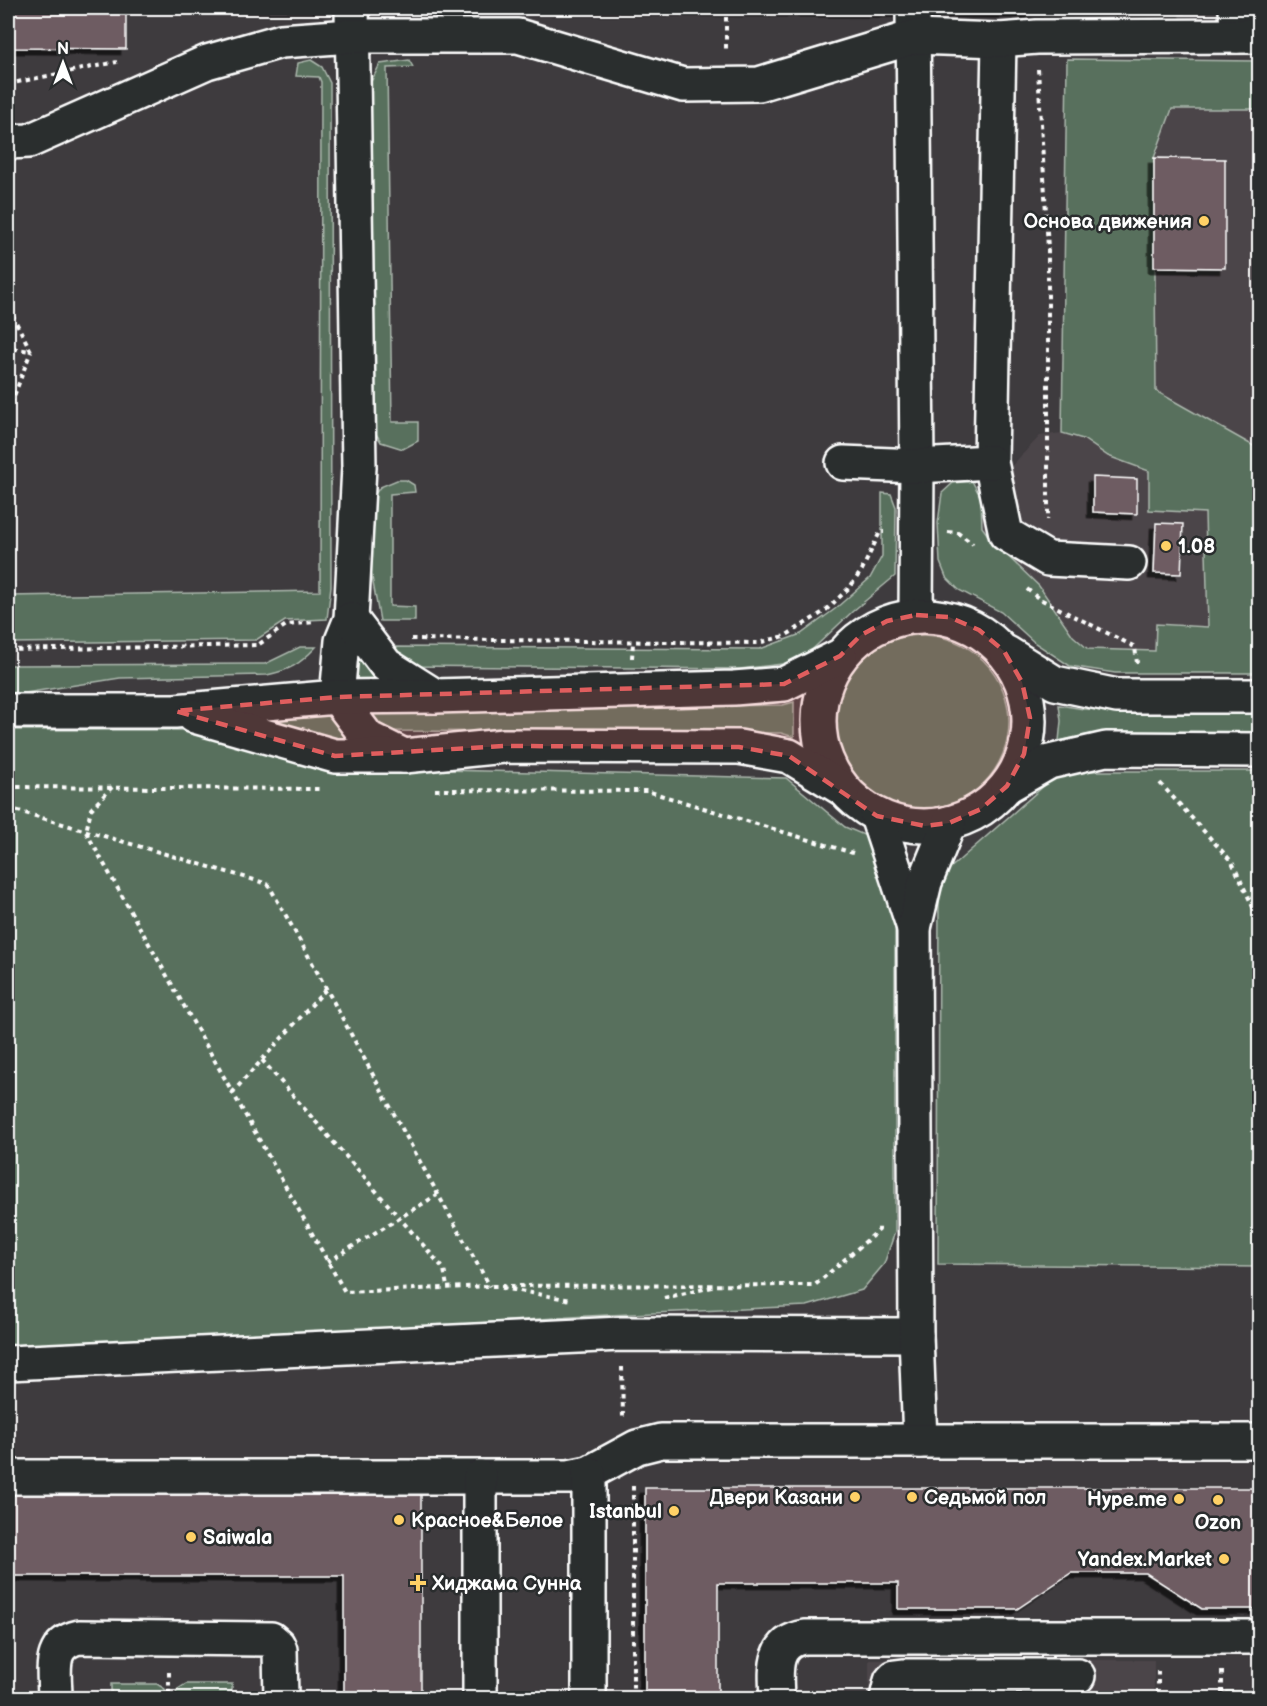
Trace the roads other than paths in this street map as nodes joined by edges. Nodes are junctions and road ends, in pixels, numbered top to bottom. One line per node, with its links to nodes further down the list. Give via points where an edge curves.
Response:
1 (351, 22): 2 (street, via 518,36 682,85 759,84); 5 (street, via 207,62 29,141); 11 (street, via 358,467)
2 (914, 24): 4 (street); 8 (street)
3 (1244, 26): 4 (street)
4 (999, 40): 6 (street)
5 (8, 142)
6 (991, 462): 8 (street); 9 (street, via 1006,534 1048,559)
7 (843, 463): 8 (street)
8 (917, 466): 10 (street)
9 (1129, 563)
10 (916, 615): 12 (street, via 949,617 979,630); 13 (street, via 887,621 861,635)
11 (351, 619): 14 (street, via 386,665); 16 (street, via 342,641)
12 (1004, 651): 15 (street, via 1055,683 1117,696); 21 (street, via 1022,682 1030,718 1024,754)
13 (840, 656): 14 (street, via 784,684 774,685); 22 (street, via 823,687 818,723 825,758)
14 (435, 696): 16 (street)
15 (1260, 696)
16 (337, 697): 18 (street); 20 (street, via 368,738)
17 (8, 711): 18 (street)
18 (175, 711): 20 (street, via 335,756)
19 (1260, 750): 21 (street, via 1106,749 1049,762)
20 (404, 756): 22 (street, via 504,746 739,747 789,756)
21 (1007, 786): 24 (street, via 981,809)
22 (843, 789): 23 (street)
23 (877, 816): 24 (street, via 900,824); 25 (street)
24 (949, 823): 25 (street, via 925,882)
25 (914, 928): 26 (street)
26 (916, 1335): 27 (street, via 621,1334); 28 (street)
27 (8, 1364)
28 (920, 1441): 29 (street); 30 (street, via 661,1441 624,1453)
29 (1260, 1441)
30 (589, 1473): 32 (street, via 569,1477); 39 (street)
31 (8, 1477): 32 (street)
32 (480, 1477): 38 (street)
33 (1078, 1637): 34 (street); 35 (street); 40 (street, via 797,1639 788,1642 779,1654)
34 (1260, 1637)
35 (1078, 1687): 41 (street, via 903,1676 891,1681)
36 (55, 1698): 37 (street, via 55,1657 60,1646 71,1639 264,1637 275,1642 280,1650)
37 (281, 1698)
38 (480, 1698)
39 (589, 1698)
40 (777, 1698)
41 (887, 1698)

